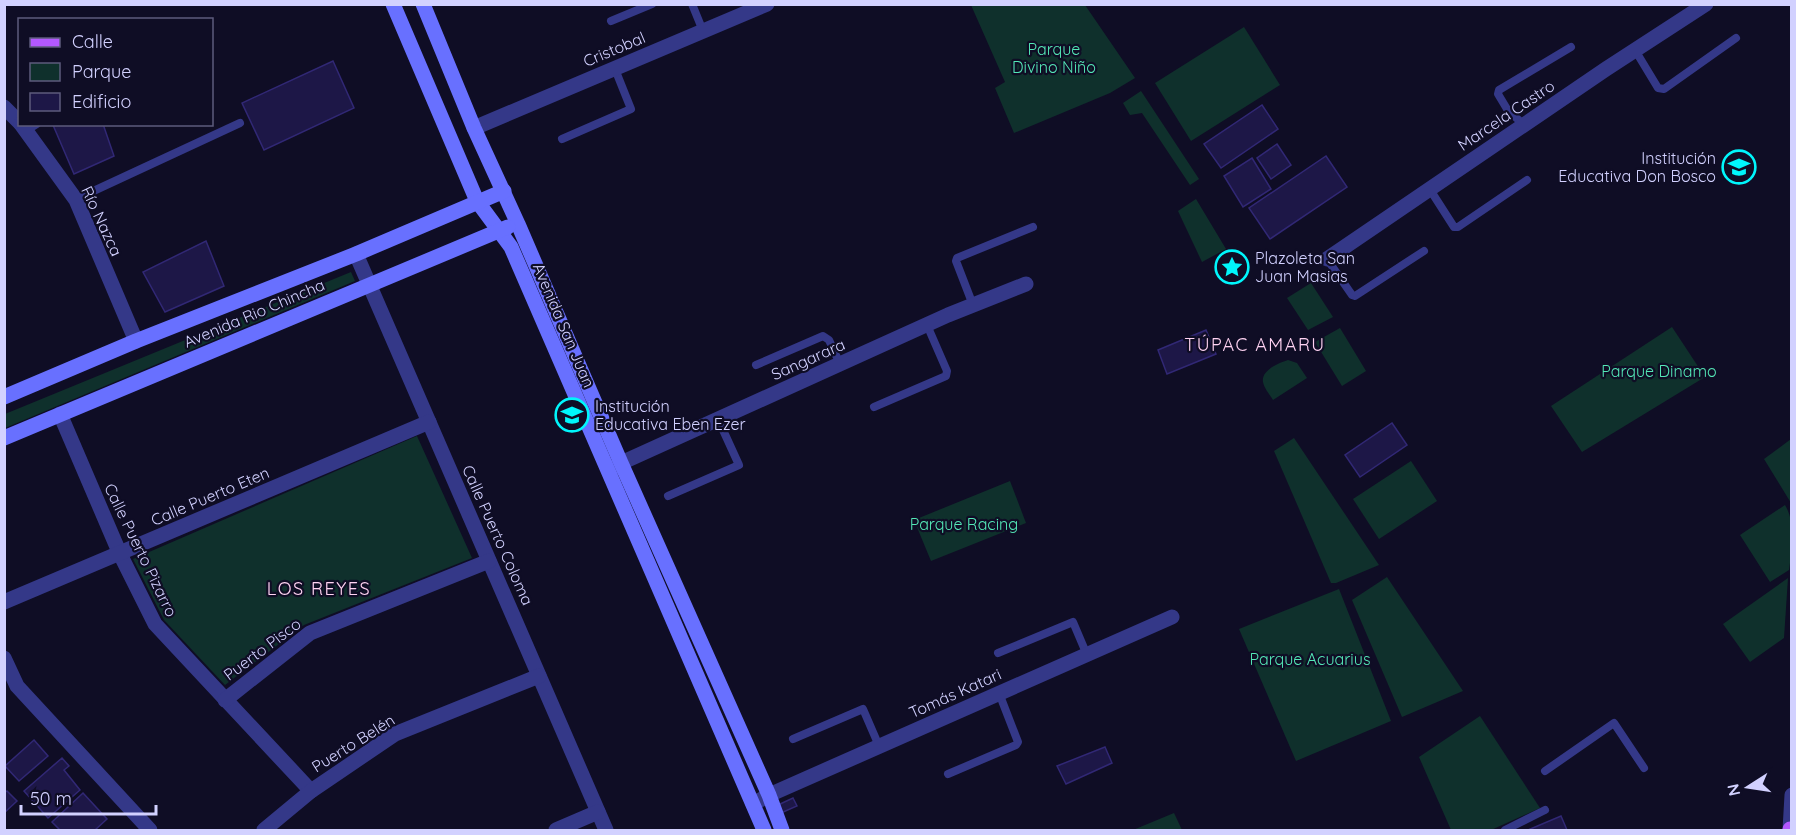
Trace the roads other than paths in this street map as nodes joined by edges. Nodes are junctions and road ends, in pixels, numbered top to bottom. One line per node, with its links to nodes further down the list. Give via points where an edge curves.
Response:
1 (393, 4): 24 (street, Avenida San Juan)
2 (423, 4): 18 (street, Avenida San Juan)
3 (652, 4): 7 (lane)
4 (692, 4): 8 (lane)
5 (767, 4): 8 (street, Cristobal)
6 (1706, 4): 11 (street, Marcela Castro)
7 (611, 21)
8 (703, 32): 12 (street, Cristobal)
9 (1736, 38): 11 (lane, via 1664,89 1658,88)
10 (1571, 47): 17 (lane, via 1499,90 1507,109)
11 (1635, 50): 17 (street, Marcela Castro)
12 (615, 69): 18 (street, Cristobal); 19 (lane, via 631,109)
13 (4, 107): 14 (street, Río Nazca)
14 (18, 119)
15 (240, 123): 23 (lane)
16 (26, 126): 23 (street, Río Nazca)
17 (1525, 126): 21 (street, Marcela Castro)
18 (474, 128): 22 (street, Avenida San Juan)
19 (562, 139)
20 (1527, 180): 21 (lane, via 1458,227 1454,227)
21 (1429, 188): 30 (street, Marcela Castro)
22 (504, 191): 24 (street, Avenida Rio Chincha); 25 (street, Avenida San Juan)
23 (76, 200): 35 (street, Río Nazca)
24 (477, 201): 27 (street, Avenida San Juan); 29 (street, Avenida Rio Chincha)
25 (518, 224): 27 (street, Avenida Rio Chincha); 44 (street, Avenida San Juan)
26 (1033, 227): 33 (lane, via 957,258)
27 (500, 230): 32 (street, Avenida Rio Chincha); 45 (street, Avenida San Juan)
28 (1424, 250): 30 (lane, via 1355,296)
29 (356, 254): 32 (street, Calle Puerto Coloma); 35 (street, Avenida Rio Chincha)
30 (1327, 258)
31 (1026, 284): 33 (street, Sangarara)
32 (368, 285): 40 (street, Avenida Rio Chincha); 42 (street, Calle Puerto Coloma)
33 (973, 305): 34 (street, Sangarara)
34 (927, 325): 36 (street, Sangarara); 39 (lane, via 946,376)
35 (136, 341): 38 (street, Avenida Rio Chincha)
36 (840, 364): 37 (lane, via 830,340 823,336); 41 (street, Sangarara)
37 (756, 365)
38 (4, 397)
39 (874, 407)
40 (60, 414): 43 (street, Avenida Rio Chincha); 47 (street, Calle Puerto Pizarro)
41 (718, 419): 44 (street, Sangarara); 46 (lane, via 739,465)
42 (429, 422): 47 (street, Calle Puerto Eten); 48 (street, Calle Puerto Coloma)
43 (4, 438)
44 (621, 463): 45 (street, Sangarara); 63 (street, Avenida San Juan)
45 (607, 471): 65 (street, Avenida San Juan)
46 (668, 496)
47 (120, 554): 49 (street, Calle Puerto Eten); 56 (street, Calle Puerto Pizarro, via 155,624)
48 (489, 561): 54 (street, Calle Puerto Coloma); 56 (street, Puerto Pisco, via 310,633)
49 (4, 602)
50 (1172, 617): 52 (street, Tomás Katari)
51 (998, 653): 52 (lane, via 1073,622)
52 (1087, 655): 55 (street, Tomás Katari)
53 (4, 658): 69 (street, via 17,686)
54 (539, 676): 62 (street, Puerto Belén, via 395,734); 67 (street, Calle Puerto Coloma)
55 (999, 693): 58 (street, Tomás Katari); 61 (lane, via 1018,742)
56 (225, 700): 62 (street, Calle Puerto Pizarro)
57 (793, 739): 58 (lane, via 863,708)
58 (879, 746): 63 (street, Tomás Katari)
59 (1644, 768): 60 (lane, via 1614,723)
60 (1545, 771)
61 (948, 774)
62 (311, 791): 70 (street, Puerto Belén)
63 (769, 795): 65 (street, Tomás Katari); 74 (street, Avenida San Juan)
64 (1791, 795): 68 (street)
65 (753, 804): 73 (street, Avenida San Juan)
66 (1545, 810): 75 (lane)
67 (598, 812): 71 (street); 72 (street, Calle Puerto Coloma)
68 (1790, 830)
69 (150, 831)
70 (264, 831)
71 (556, 831)
72 (606, 831)
73 (764, 831)
74 (782, 831)
75 (1505, 831)

